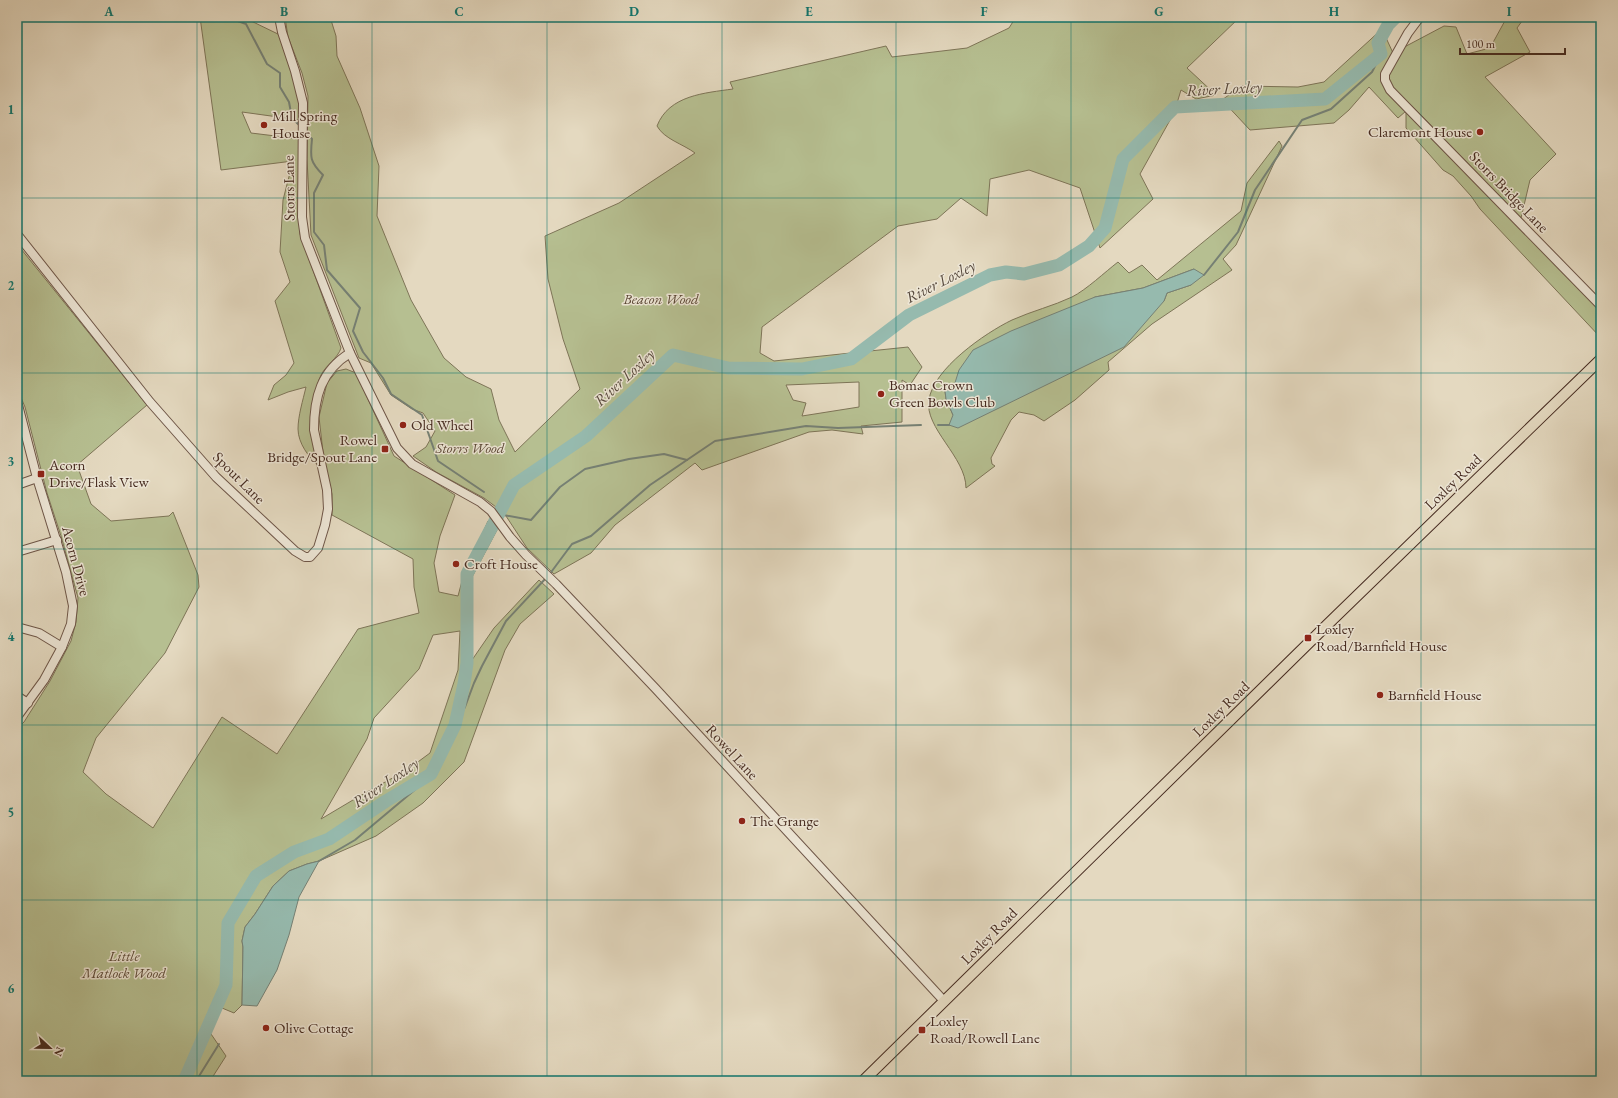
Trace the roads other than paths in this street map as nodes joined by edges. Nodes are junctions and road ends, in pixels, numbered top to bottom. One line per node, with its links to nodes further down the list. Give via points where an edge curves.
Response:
1 (279, 17): 5 (street, Storrs Lane, via 303,103 303,227)
2 (1420, 17): 4 (street, Storrs Bridge Lane, via 1385,74 1390,90)
3 (17, 234): 5 (street, Spout Lane, via 150,402 216,476 295,551 305,557 310,557 318,548 328,509 327,490 314,430 318,395 328,371)
4 (1601, 306)
5 (350, 353): 18 (street, Rowel Lane, via 397,448 403,455 412,464 480,502 491,512 510,537 656,688)
6 (1601, 360): 18 (main road, Loxley Road)
7 (17, 401): 8 (street, Acorn Drive)
8 (20, 424): 9 (street, Acorn Drive)
9 (37, 478): 10 (street); 11 (street, Acorn Drive)
10 (17, 485)
11 (57, 540): 12 (street); 14 (street, Acorn Drive, via 70,584 73,606 71,624)
12 (17, 552)
13 (17, 627): 14 (street, via 39,633)
14 (62, 647): 16 (street, Acorn Drive)
15 (17, 696): 16 (street)
16 (28, 703): 17 (street, Acorn Drive)
17 (17, 717)
18 (944, 1002): 19 (main road, Loxley Road)
19 (863, 1081)

